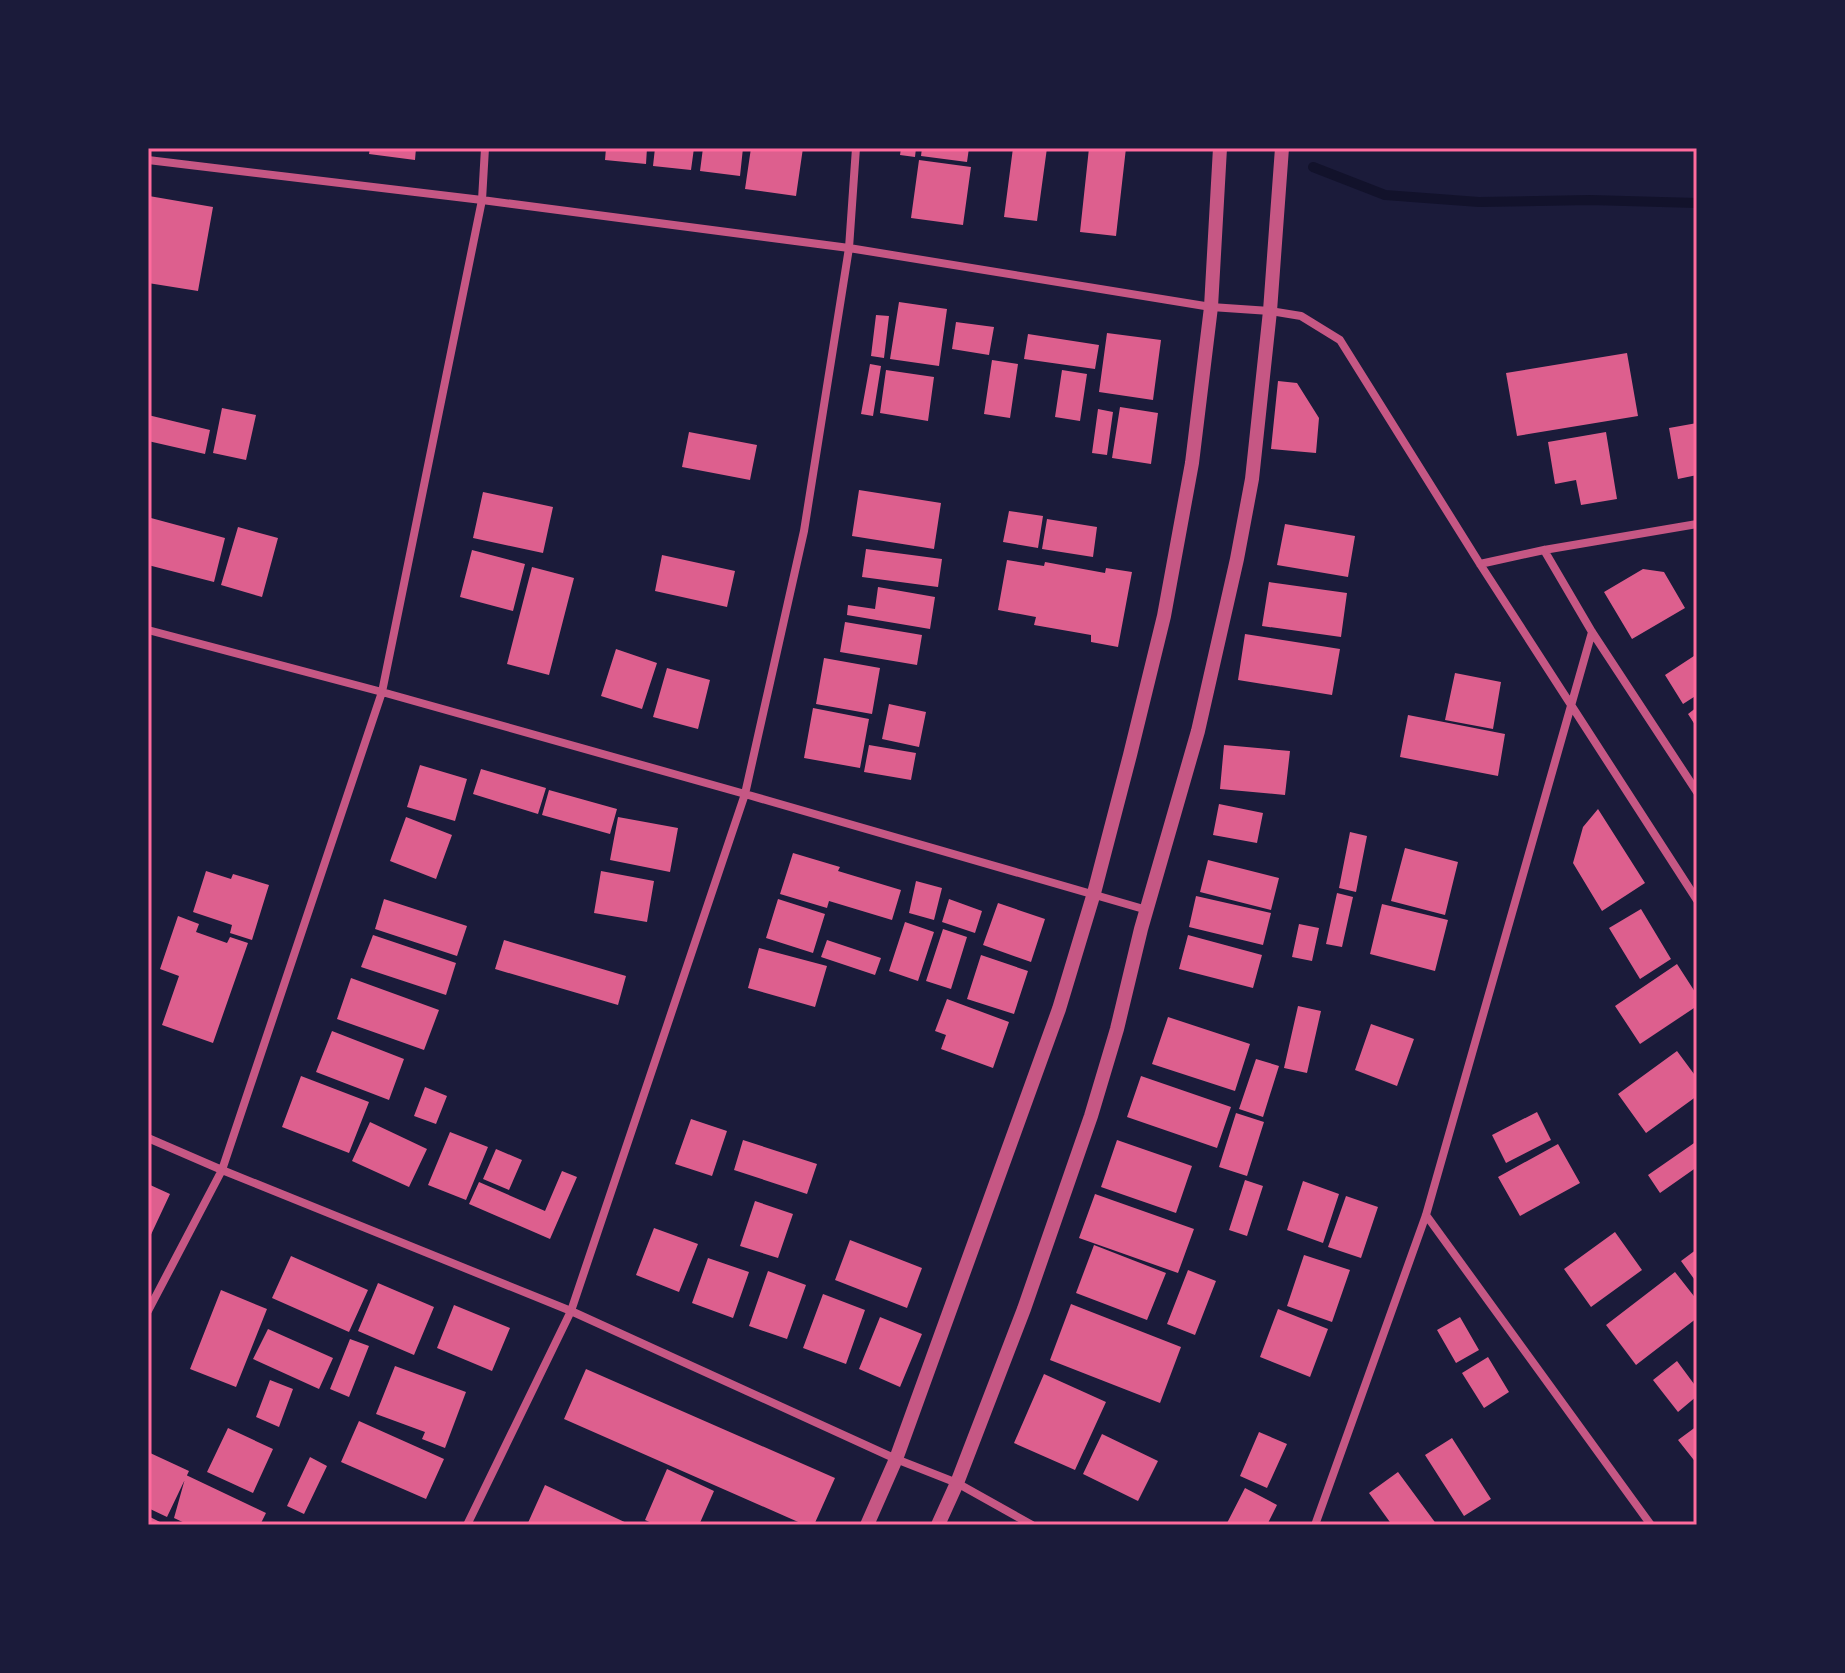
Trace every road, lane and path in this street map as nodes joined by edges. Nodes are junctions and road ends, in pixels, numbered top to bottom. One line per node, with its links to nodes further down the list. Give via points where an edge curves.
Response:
1 (485, 148): 6 (street)
2 (856, 148): 7 (street)
3 (1220, 148): 8 (street)
4 (1282, 148): 9 (street)
5 (148, 160): 6 (street)
6 (482, 200): 7 (street); 15 (street)
7 (849, 248): 8 (street); 18 (street, via 804,531)
8 (1211, 307): 9 (street); 19 (street, via 1192,463 1164,616)
9 (1270, 311): 12 (street, via 1301,316 1340,340); 21 (street, via 1252,479 1237,559 1198,731)
10 (1697, 524): 11 (street)
11 (1544, 550): 12 (street); 14 (street)
12 (1480, 564): 16 (street)
13 (148, 630): 15 (street)
14 (1592, 632): 16 (street); 17 (street)
15 (382, 692): 18 (street); 23 (street)
16 (1571, 706): 20 (street); 24 (street)
17 (1697, 792)
18 (745, 794): 19 (street); 26 (street)
19 (1094, 893): 21 (street); 27 (street, via 1059,1009)
20 (1697, 900)
21 (1147, 910): 28 (street, via 1091,1116)
22 (148, 1138): 23 (street)
23 (222, 1170): 25 (street); 26 (street)
24 (1426, 1215): 33 (street); 34 (street)
25 (148, 1311)
26 (571, 1311): 27 (street); 29 (street)
27 (896, 1459): 28 (street); 30 (street)
28 (957, 1483): 31 (street); 32 (street)
29 (467, 1525)
30 (867, 1525)
31 (938, 1525)
32 (1032, 1525)
33 (1315, 1525)
34 (1651, 1525)

